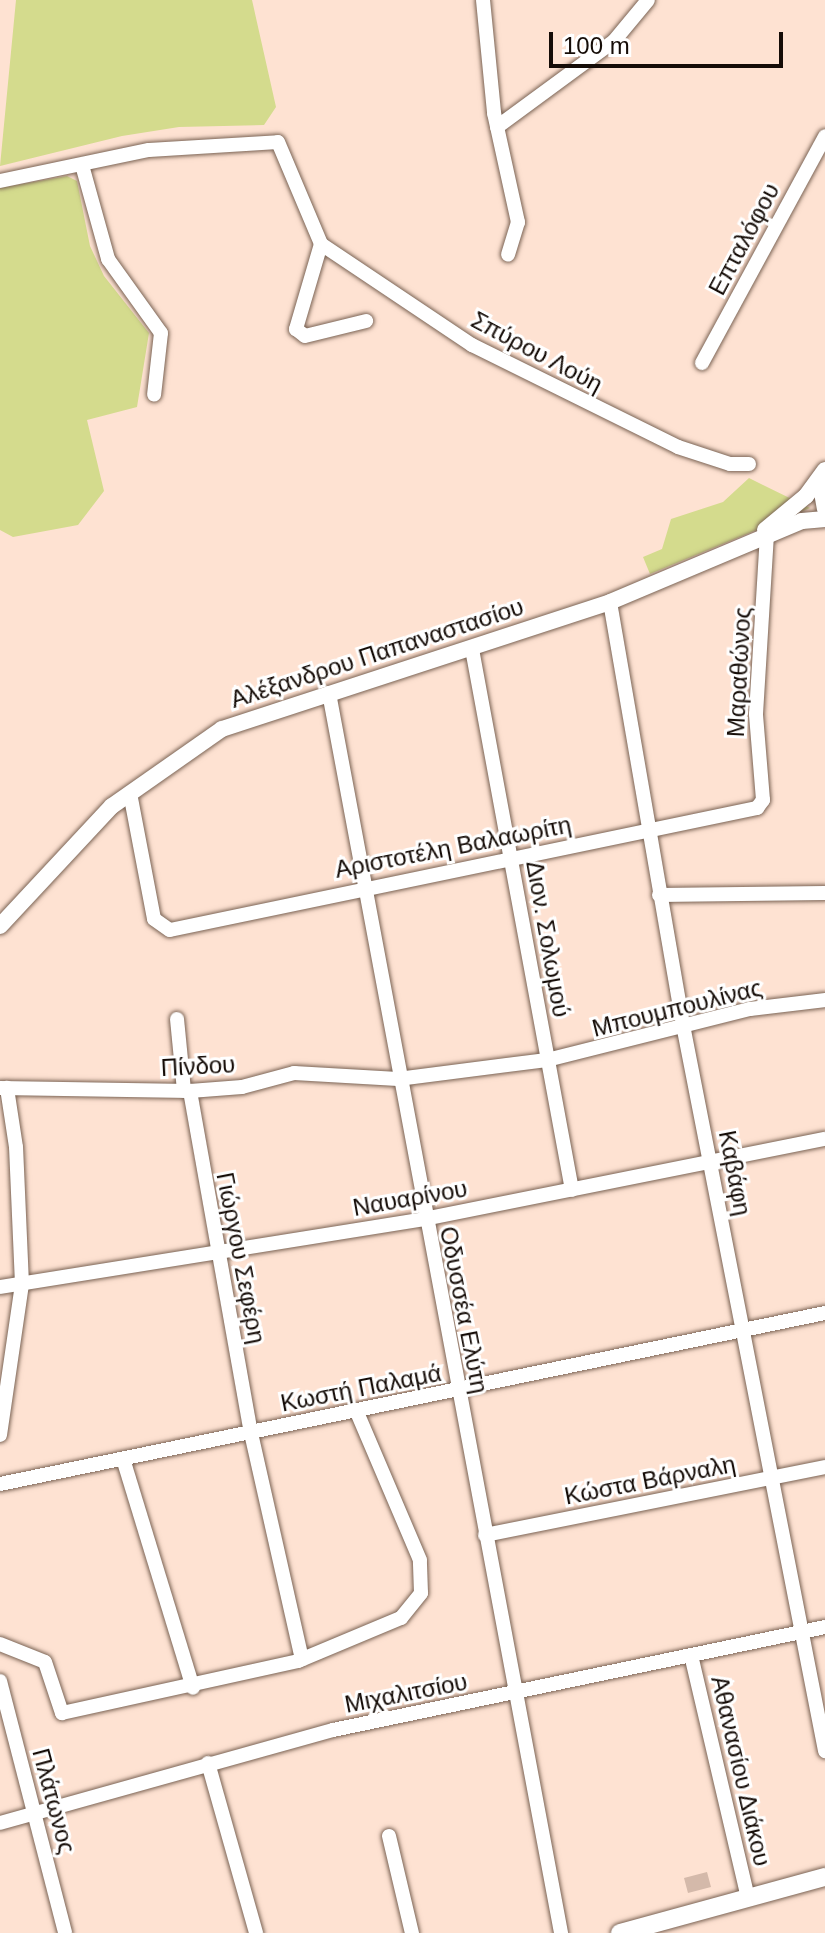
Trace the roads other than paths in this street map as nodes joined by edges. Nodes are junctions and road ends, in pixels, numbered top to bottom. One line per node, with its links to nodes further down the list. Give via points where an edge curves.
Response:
1 (483, 0): 3 (street)
2 (648, 0): 3 (street, via 614,41)
3 (497, 127): 8 (street, via 518,222)
4 (825, 136): 10 (street, Επταλόφου)
5 (82, 165): 6 (street); 7 (street, via 193,144 278,142); 11 (street, via 108,259 161,333)
6 (0, 181)
7 (321, 244): 9 (street, via 297,317 298,333); 12 (street, Σπύρου Λούη, via 472,345 653,437 730,464)
8 (508, 254)
9 (366, 321)
10 (702, 363)
11 (154, 395)
12 (749, 464)
13 (822, 475): 14 (street); 17 (street)
14 (825, 509)
15 (825, 519): 16 (street, Αλέξανδρου Παπαναστασίου, via 802,521)
16 (767, 536): 17 (street, Αλέξανδρου Παπαναστασίου); 22 (street, Μαραθώνος, via 756,714 763,800)
17 (748, 544): 18 (street, Αλέξανδρου Παπαναστασίου)
18 (610, 602): 19 (street, Αλέξανδρου Παπαναστασίου); 23 (street, Καβάφη)
19 (472, 649): 20 (street, Αλέξανδρου Παπαναστασίου); 24 (street, Διον. Σολωμού)
20 (329, 693): 21 (street, Αλέξανδρου Παπαναστασίου, via 222,729); 25 (street, Οδυσσέα Ελύτη)
21 (130, 793): 25 (street, Αριστοτέλη Βαλαωρίτη, via 159,927 170,930); 28 (street, Αλέξανδρου Παπαναστασίου, via 79,837)
22 (757, 808): 23 (street, Αριστοτέλη Βαλαωρίτη)
23 (648, 832): 24 (street, Αριστοτέλη Βαλαωρίτη); 27 (street, Καβάφη)
24 (510, 857): 25 (street, Αριστοτέλη Βαλαωρίτη); 32 (street, Διον. Σολωμού)
25 (361, 888): 33 (street, Οδυσσέα Ελύτη)
26 (825, 893): 27 (street)
27 (659, 895): 31 (street, Καβάφη)
28 (0, 926)
29 (825, 1000): 31 (street, Μπουμπουλίνας)
30 (177, 1019): 35 (street, Γιώργου Σεφέρη)
31 (683, 1025): 32 (street, Μπουμπουλίνας); 37 (street, Καβάφη)
32 (547, 1060): 33 (street, Μπουμπουλίνας); 38 (street, Διον. Σολωμού)
33 (398, 1079): 35 (street, Πίνδου, via 294,1073 242,1087); 39 (street, Οδυσσέα Ελύτη)
34 (4, 1088): 35 (street, Πίνδου); 41 (street, via 16,1147)
35 (187, 1091): 40 (street, Γιώργου Σεφέρη)
36 (825, 1139): 37 (street, Ναυαρίνου)
37 (710, 1160): 38 (street, Ναυαρίνου); 44 (street, Καβάφη)
38 (572, 1190): 39 (street, Ναυαρίνου)
39 (424, 1219): 40 (street, Ναυαρίνου); 45 (street, Οδυσσέα Ελύτη)
40 (217, 1254): 41 (street, Ναυαρίνου); 47 (street, Γιώργου Σεφέρη)
41 (22, 1284): 42 (street, Ναυαρίνου); 48 (street)
42 (0, 1287)
43 (825, 1313): 44 (street, Κωστή Παλαμά)
44 (744, 1329): 45 (street, Κωστή Παλαμά); 51 (street, Καβάφη)
45 (457, 1391): 46 (street, Κωστή Παλαμά); 53 (street, Οδυσσέα Ελύτη)
46 (356, 1410): 47 (street, Κωστή Παλαμά); 58 (street, via 412,1533 422,1589 410,1611 393,1623)
47 (251, 1433): 49 (street, Κωστή Παλαμά); 58 (street, Γιώργου Σεφέρη)
48 (0, 1435)
49 (124, 1462): 52 (street, Κωστή Παλαμά); 60 (street)
50 (825, 1467): 51 (street, Κώστα Βάρναλη)
51 (774, 1477): 53 (street, Κώστα Βάρναλη); 55 (street, Καβάφη)
52 (0, 1484)
53 (485, 1535): 61 (street, Οδυσσέα Ελύτη)
54 (825, 1627): 55 (street, Μιχαλιτσίου)
55 (805, 1631): 57 (street, Μιχαλιτσίου); 62 (street, Καβάφη)
56 (0, 1644): 60 (street, via 45,1662 62,1713)
57 (691, 1655): 61 (street, Μιχαλιτσίου); 68 (street, Αθανασίου Διάκου)
58 (302, 1659): 60 (street)
59 (0, 1681): 64 (street, Πλάτωνος)
60 (193, 1688)
61 (515, 1696): 63 (street, Μιχαλιτσίου, via 393,1716); 72 (street, Οδυσσέα Ελύτη)
62 (825, 1751)
63 (208, 1763): 64 (street, Μιχαλιτσίου); 70 (street)
64 (35, 1813): 65 (street, Μιχαλιτσίου); 69 (street, Πλάτωνος)
65 (0, 1823)
66 (389, 1836): 71 (street)
67 (825, 1877): 68 (main road)
68 (748, 1898): 73 (main road)
69 (65, 1933)
70 (256, 1933)
71 (412, 1933)
72 (561, 1933)
73 (620, 1933)

